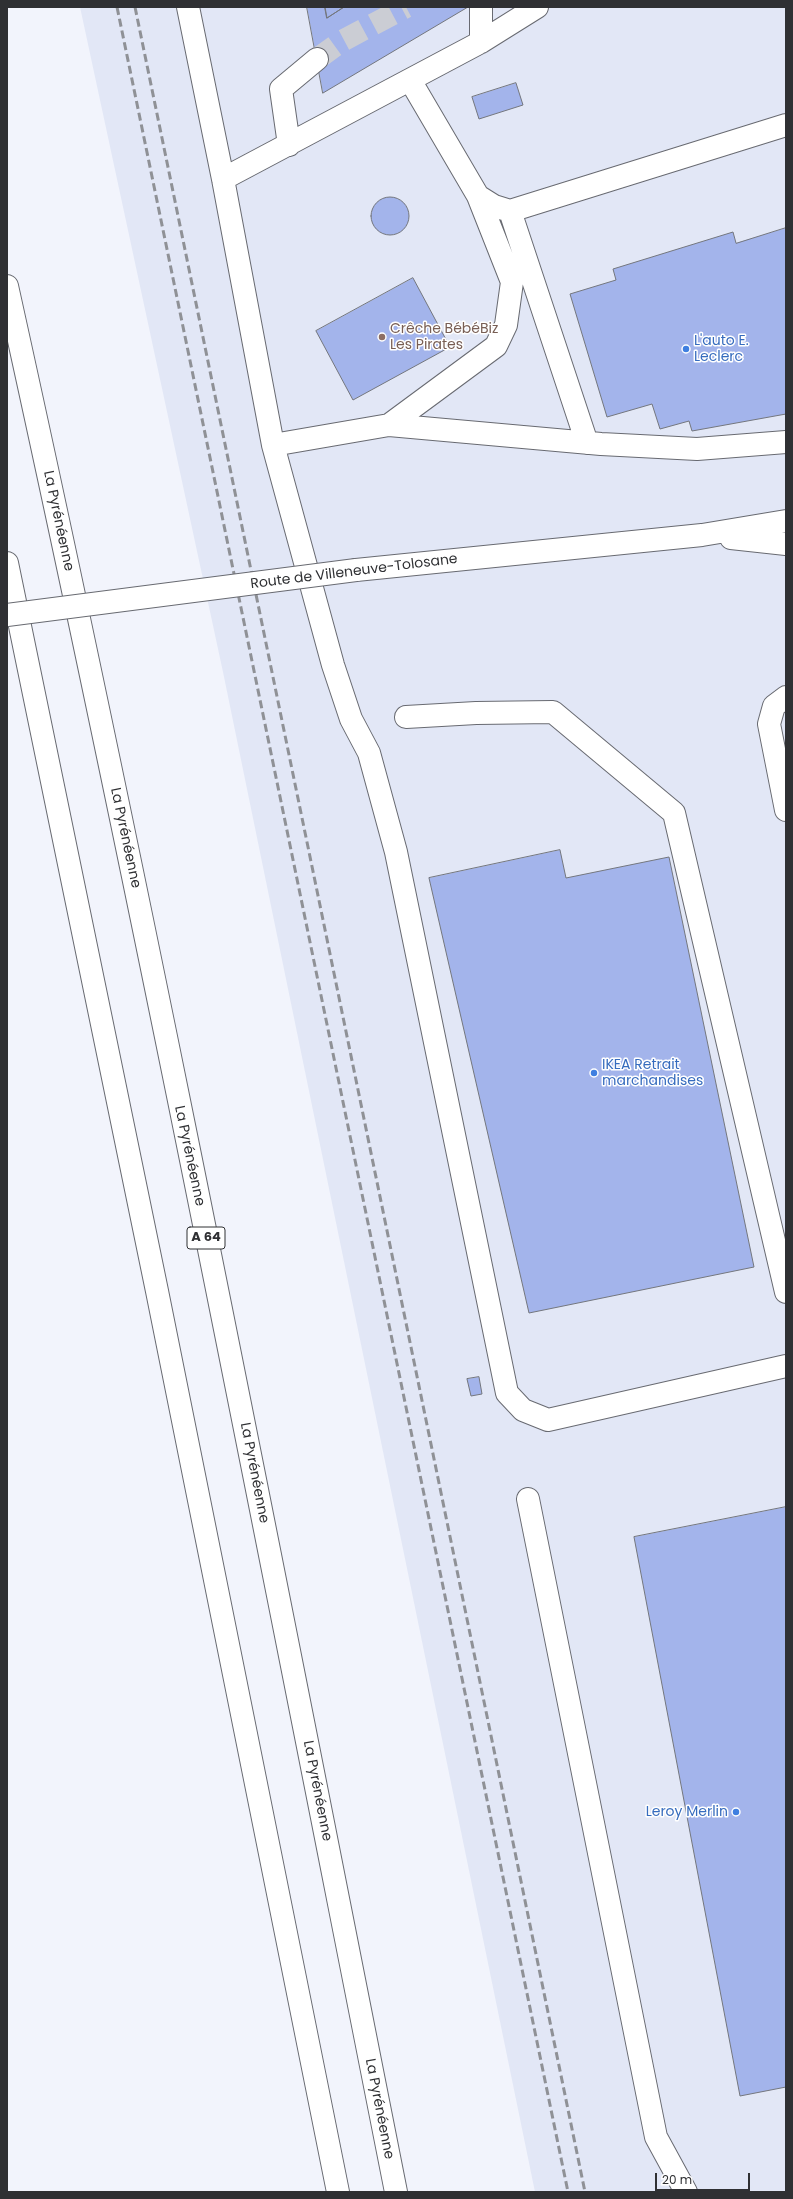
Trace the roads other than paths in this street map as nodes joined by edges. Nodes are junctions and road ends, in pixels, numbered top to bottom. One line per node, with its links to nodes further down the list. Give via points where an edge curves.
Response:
1 (188, 7): 9 (main road)
2 (481, 7): 4 (main road)
3 (537, 7): 4 (main road)
4 (481, 42): 6 (main road)
5 (317, 59): 8 (main road, via 281,89)
6 (410, 80): 8 (main road); 10 (main road)
7 (786, 125): 11 (main road)
8 (289, 145): 9 (main road)
9 (223, 179): 16 (main road)
10 (478, 196): 11 (main road, via 494,206); 13 (main road, via 512,282 506,324 496,346)
11 (510, 211): 15 (main road)
12 (7, 286): 29 (main road, La Pyrénéenne / A 64, via 123,828 268,1542)
13 (389, 425): 15 (main road); 16 (main road)
14 (786, 442): 15 (main road, via 697,449)
15 (588, 443)
16 (273, 445): 26 (main road, via 333,665 350,719 369,753 396,852 507,1393 523,1410 548,1420)
17 (786, 521): 18 (main road, Route de Villeneuve-Tolosane)
18 (702, 535): 19 (main road, Route de Villeneuve-Tolosane); 21 (main road, Route de Villeneuve-Tolosane, bridge, via 356,570)
19 (786, 544)
20 (7, 563): 28 (main road)
21 (7, 615)
22 (786, 697): 24 (main road, via 774,706 769,724)
23 (406, 717): 25 (main road, via 553,712 674,813)
24 (786, 810)
25 (786, 1292)
26 (786, 1366)
27 (528, 1500): 30 (main road, via 656,2137)
28 (338, 2192)
29 (396, 2192)
30 (686, 2192)

